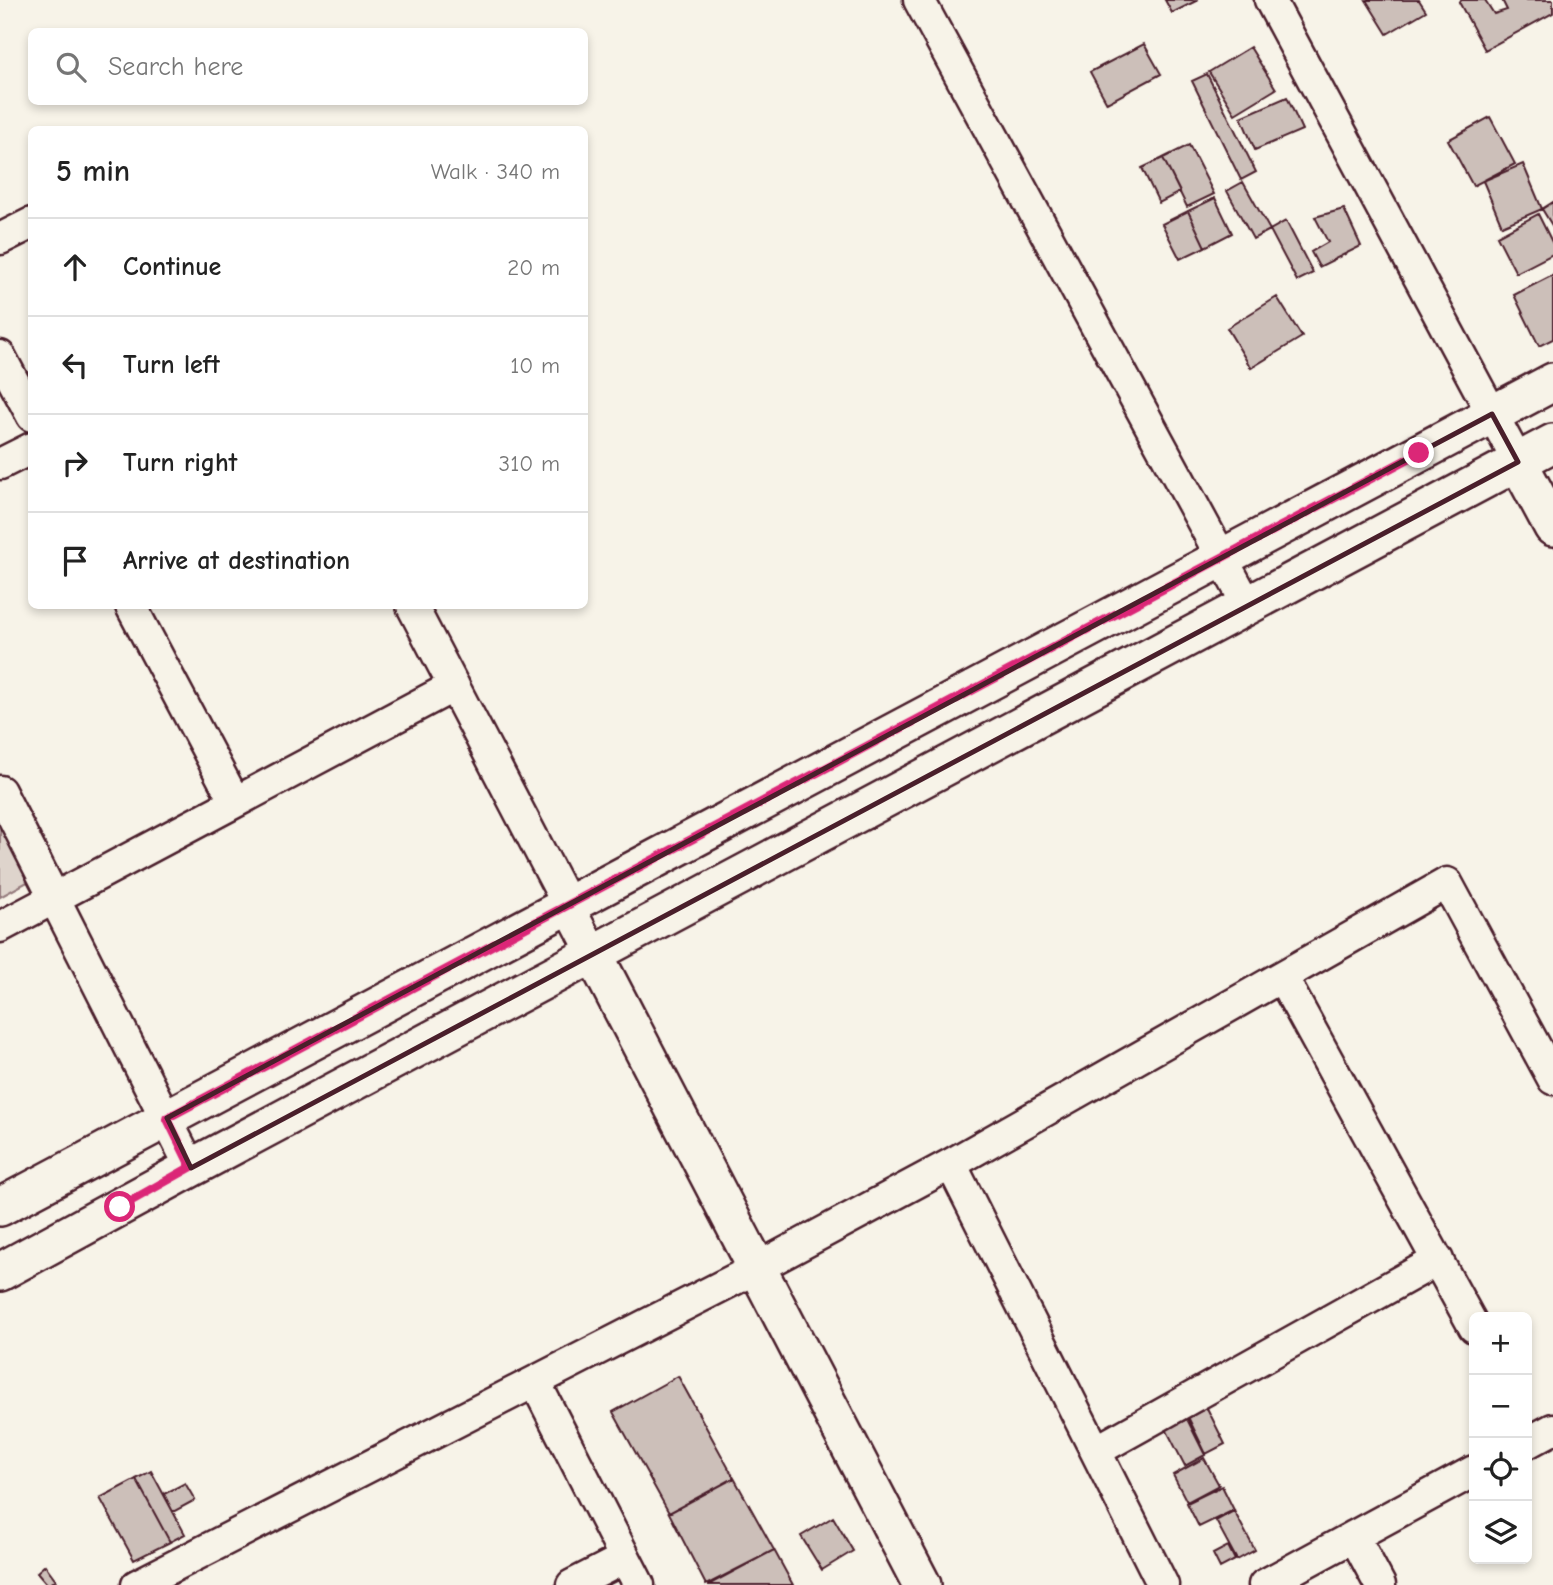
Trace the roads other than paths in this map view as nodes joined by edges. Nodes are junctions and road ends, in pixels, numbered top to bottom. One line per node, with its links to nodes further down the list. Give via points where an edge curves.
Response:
1 (919, 0): 14 (street)
2 (1270, 0): 8 (street)
3 (28, 225): 4 (street)
4 (0, 239)
5 (0, 356): 7 (street)
6 (1553, 382): 8 (street)
7 (28, 408)
8 (1493, 414): 11 (street); 14 (street)
9 (1553, 443): 11 (street)
10 (28, 450): 12 (street)
11 (1518, 461): 13 (street); 15 (street)
12 (0, 464)
13 (1553, 527)
14 (1222, 557): 15 (street); 22 (street)
15 (1248, 606): 24 (street)
16 (133, 609): 20 (street)
17 (414, 609): 18 (street)
18 (454, 686): 20 (street); 22 (street)
19 (0, 791): 21 (street)
20 (235, 802): 21 (street)
21 (54, 898): 23 (street); 27 (street)
22 (568, 905): 24 (street); 27 (street)
23 (0, 927)
24 (593, 953): 29 (street); 32 (street)
25 (1282, 977): 26 (street, via 1447,883); 28 (street); 31 (street)
26 (1553, 1079)
27 (167, 1118): 29 (street); 30 (street)
28 (951, 1164): 32 (street); 36 (street)
29 (191, 1167): 33 (street)
30 (0, 1207)
31 (1438, 1260): 34 (street); 36 (street)
32 (757, 1268): 35 (street); 43 (street)
33 (0, 1272)
34 (1469, 1318)
35 (535, 1382): 39 (street); 40 (street)
36 (1096, 1451): 44 (street)
37 (1469, 1475): 38 (street)
38 (1354, 1536): 45 (street); 46 (street)
39 (625, 1558): 41 (street); 42 (street)
40 (157, 1581)
41 (572, 1585)
42 (639, 1585)
43 (922, 1585)
44 (1163, 1585)
45 (1264, 1585)
46 (1380, 1585)

